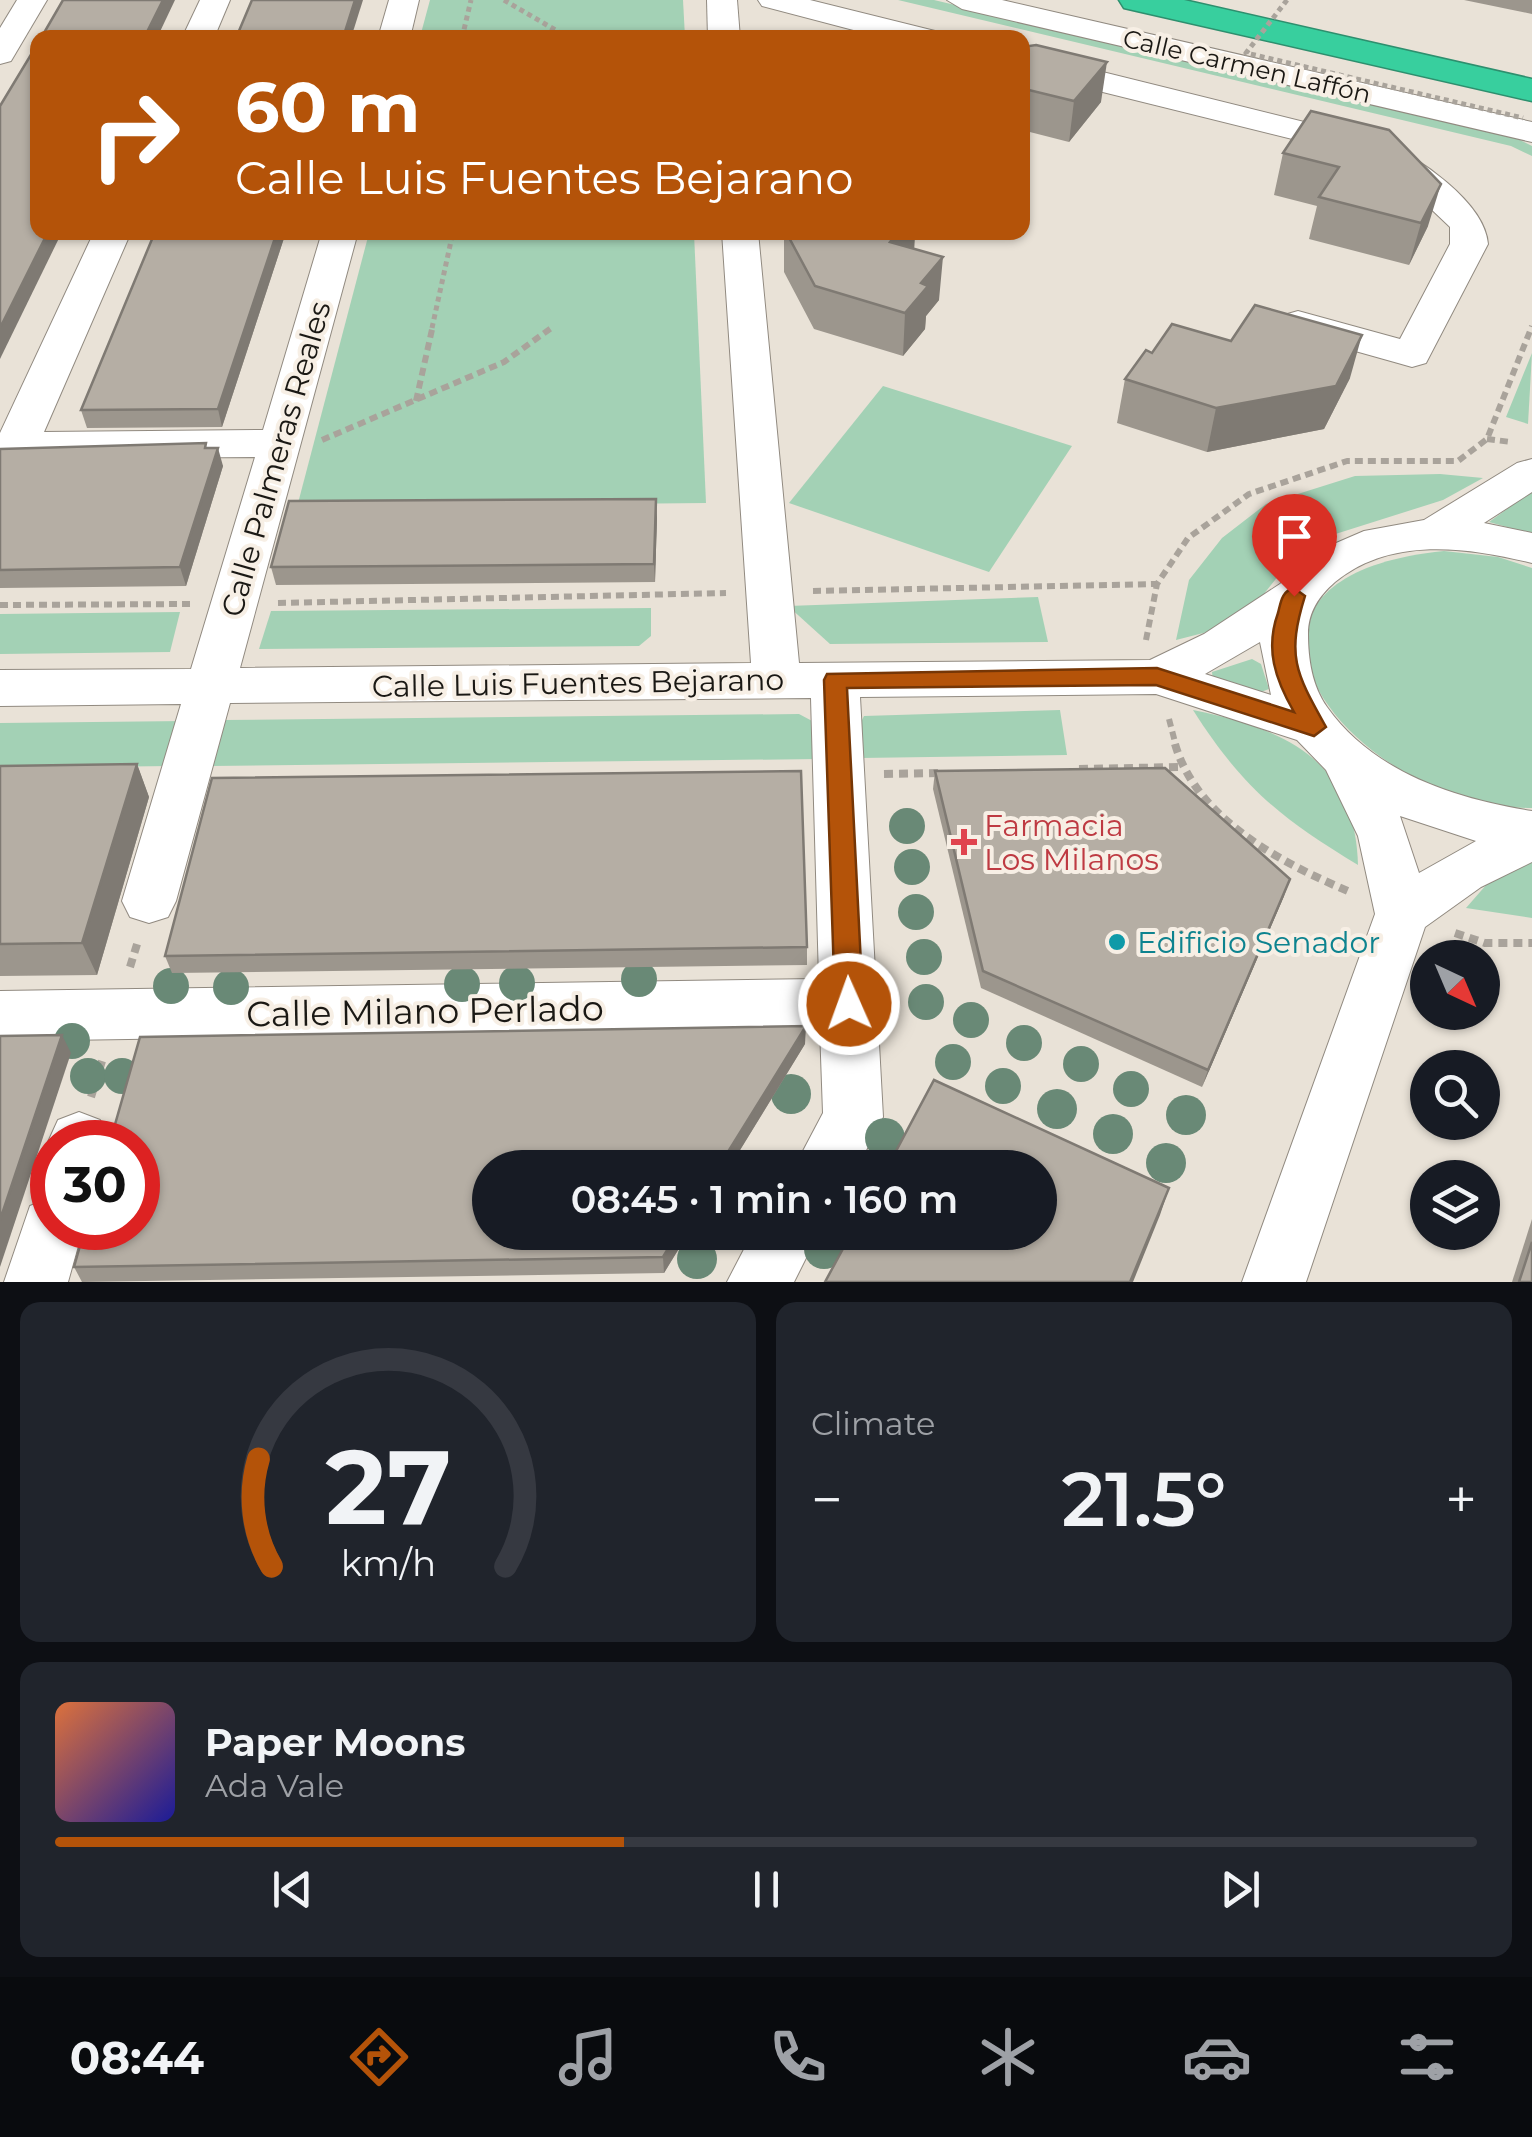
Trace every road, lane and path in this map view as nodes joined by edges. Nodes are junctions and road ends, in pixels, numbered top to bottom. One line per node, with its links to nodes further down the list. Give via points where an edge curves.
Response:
1 (214, 0): 12 (street)
2 (404, 0): 13 (street)
3 (470, 0): 14 (path)
4 (504, 0): 11 (path)
5 (722, 0): 17 (street)
6 (773, 0): 18 (street)
7 (962, 0): 22 (street, Calle Carmen Laffón)
8 (1137, 0): 22 (highway)
9 (1285, 0): 20 (highway); 22 (path, bridge, via 1246,53)
10 (21, 2): 19 (street)
11 (550, 24): 15 (path); 16 (path)
12 (201, 30)
13 (396, 30)
14 (464, 30)
15 (548, 30)
16 (559, 30)
17 (724, 30)
18 (892, 30)
19 (0, 54)
20 (1532, 55)
21 (1030, 64): 27 (street, via 1369,148 1401,162 1468,224 1468,244 1412,355)
22 (1529, 114)
23 (109, 240): 32 (street)
24 (338, 240): 31 (street, Calle Palmeras Reales)
25 (451, 240): 30 (path)
26 (741, 240): 37 (street)
27 (1273, 317)
28 (554, 326): 30 (path, via 504,362)
29 (1532, 326): 36 (path, via 1487,439 1458,462 1348,461 1249,494 1188,538)
30 (416, 401): 31 (path)
31 (300, 442): 32 (street); 39 (street, Calle Palmeras Reales)
32 (8, 446)
33 (1532, 473): 34 (street)
34 (1434, 534): 35 (street, Calle Luis Fuentes Bejarano); 38 (street, Calle Luis Fuentes Bejarano, via 1349,551 1317,570)
35 (1532, 548)
36 (1157, 584): 37 (path); 41 (path, via 1146,642)
37 (768, 592): 39 (path); 43 (street)
38 (1294, 596): 41 (street, Calle Luis Fuentes Bejarano, via 1221,646); 46 (street, via 1281,636 1288,681)
39 (233, 604): 40 (path); 44 (street, Calle Palmeras Reales)
40 (0, 605)
41 (1157, 677): 42 (street, Calle Luis Fuentes Bejarano); 46 (street, Calle Luis Fuentes Bejarano); 47 (path)
42 (835, 680): 43 (street, Calle Luis Fuentes Bejarano); 50 (street)
43 (776, 681): 44 (street, Calle Luis Fuentes Bejarano)
44 (214, 686): 45 (street, Calle Luis Fuentes Bejarano); 52 (street, Calle Palmeras Reales)
45 (0, 688)
46 (1331, 744): 51 (street, via 1404,797 1471,823); 53 (street, via 1384,836)
47 (1182, 767): 48 (path); 53 (path, via 1229,823 1308,875)
48 (1064, 770)
49 (945, 772): 50 (path)
50 (840, 775): 55 (street)
51 (1532, 835): 53 (street)
52 (150, 902)
53 (1402, 914): 54 (path, via 1485,944); 62 (street)
54 (1532, 943)
55 (849, 1004): 56 (street, Calle Milano Perlado); 57 (street, via 853,1117)
56 (0, 1016)
57 (834, 1150)
58 (45, 1250): 60 (street)
59 (778, 1250): 61 (street)
60 (36, 1282)
61 (760, 1282)
62 (1274, 1282)

